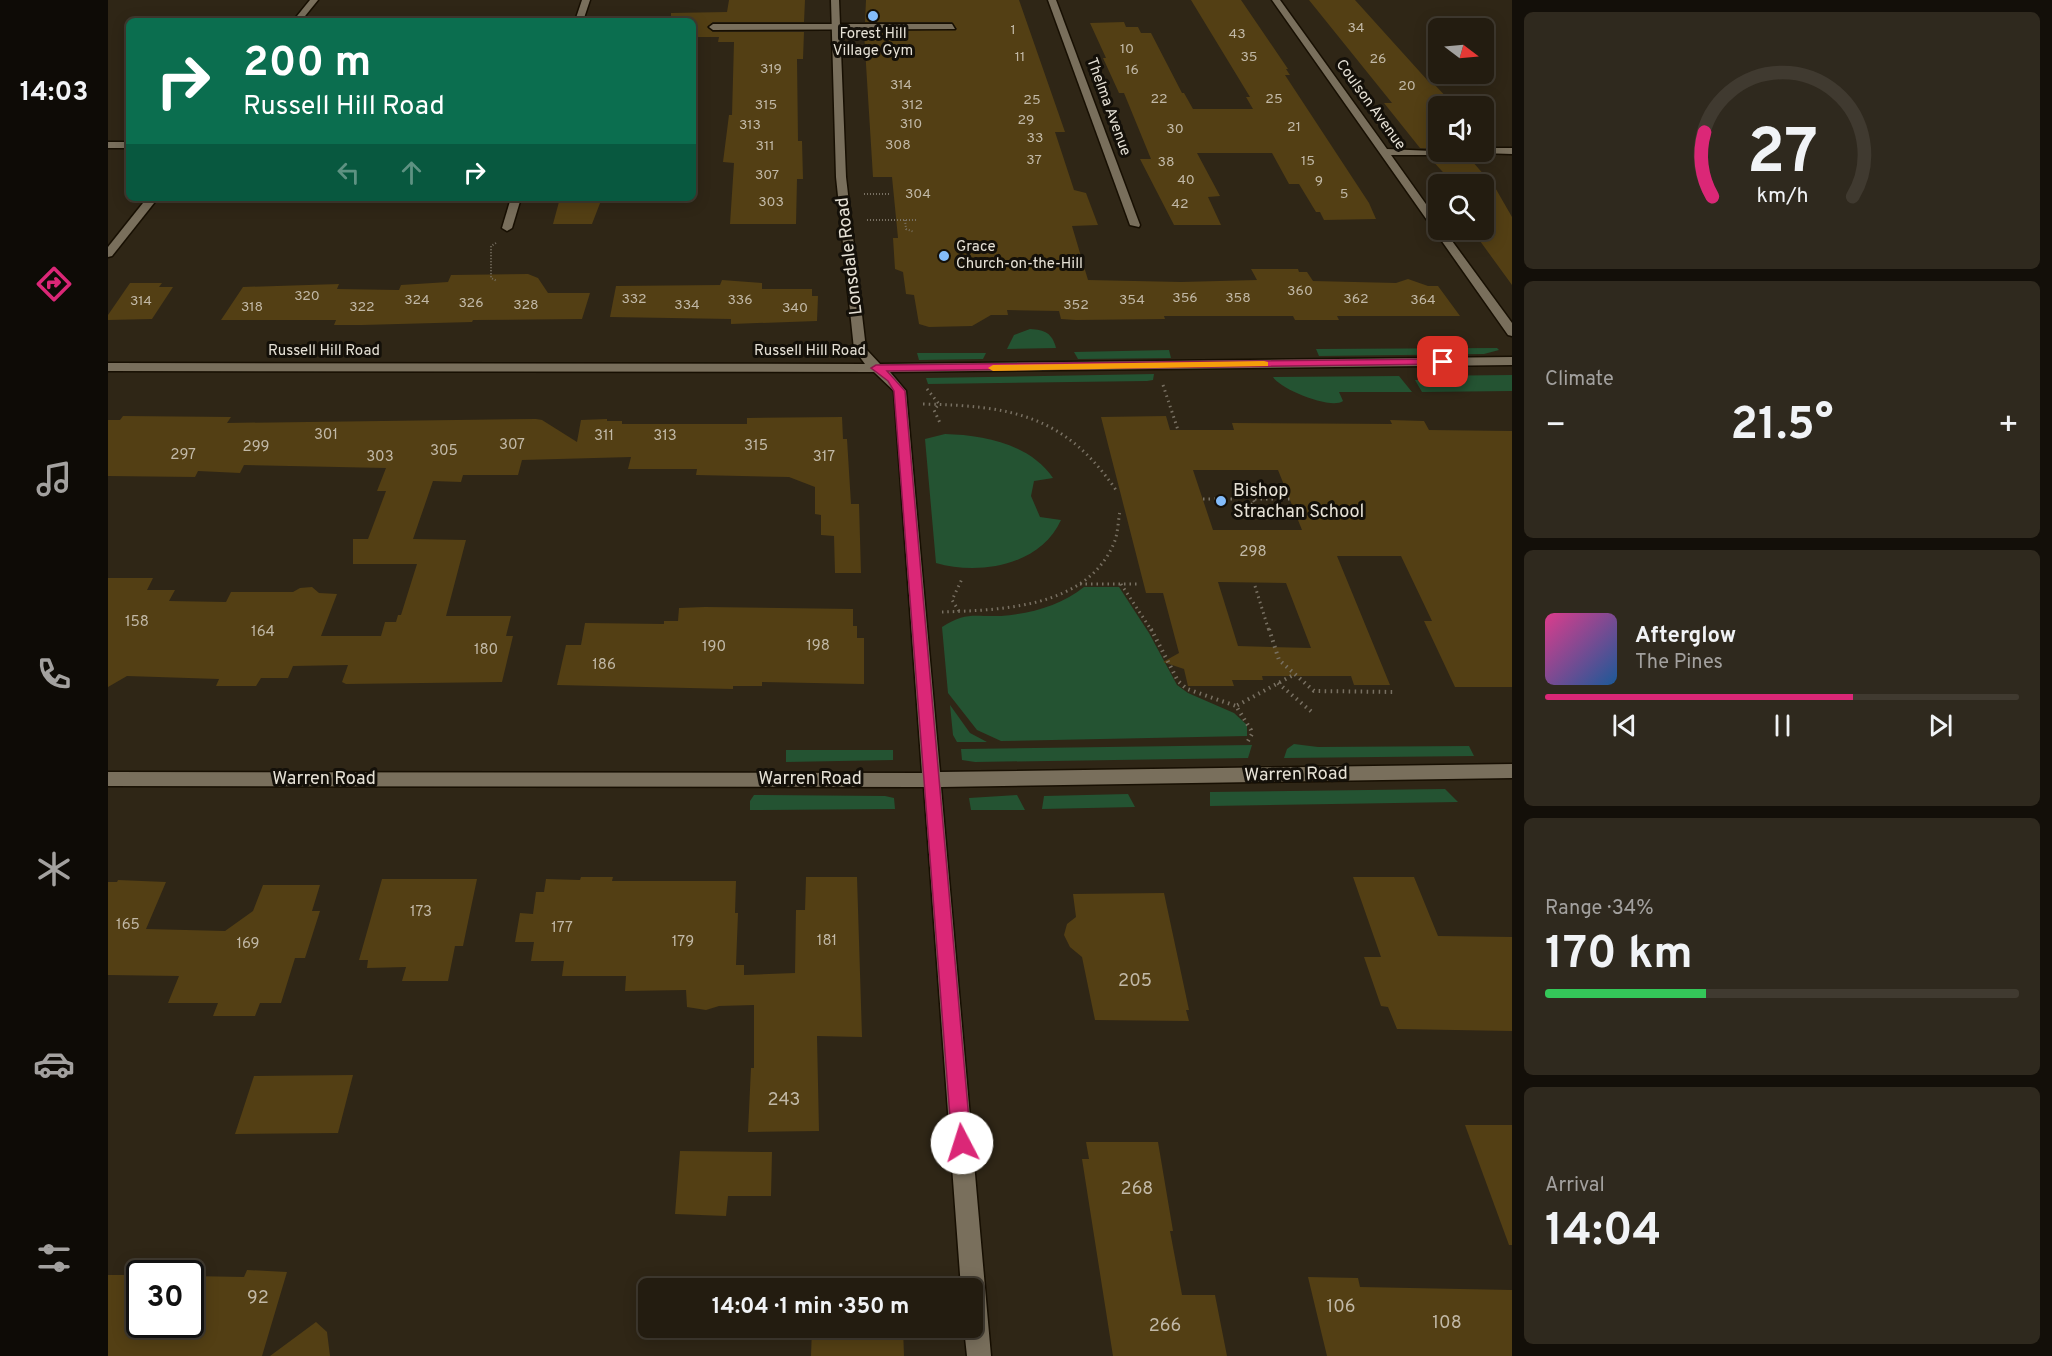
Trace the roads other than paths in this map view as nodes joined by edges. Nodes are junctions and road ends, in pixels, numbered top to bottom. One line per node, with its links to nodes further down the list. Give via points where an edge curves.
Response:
1 (314, 0): 6 (street)
2 (586, 0): 7 (street)
3 (835, 0): 9 (street, Lonsdale Road)
4 (1052, 0): 20 (street, Thelma Avenue)
5 (1276, 0): 15 (street, Coulson Avenue)
6 (299, 18)
7 (580, 18)
8 (713, 27): 9 (street)
9 (836, 27): 10 (street); 27 (street, Lonsdale Road, via 841,177 860,349 864,359)
10 (952, 27)
11 (108, 144): 12 (street)
12 (126, 145)
13 (1494, 151): 14 (street)
14 (1512, 151)
15 (1385, 152): 16 (street); 19 (street, Coulson Avenue)
16 (1428, 152)
17 (151, 201): 23 (street)
18 (515, 201): 21 (street)
19 (1428, 213)
20 (1135, 225)
21 (507, 228)
22 (1447, 240): 24 (street, Coulson Avenue)
23 (108, 254)
24 (1512, 332)
25 (1512, 361): 27 (street, Russell Hill Road)
26 (108, 367): 27 (street, Russell Hill Road)
27 (876, 368): 30 (street, Lonsdale Road, via 900,391)
28 (1512, 771): 30 (street, Warren Road)
29 (108, 779): 30 (street, Warren Road)
30 (932, 780): 31 (street, Lonsdale Road)
31 (979, 1356)

